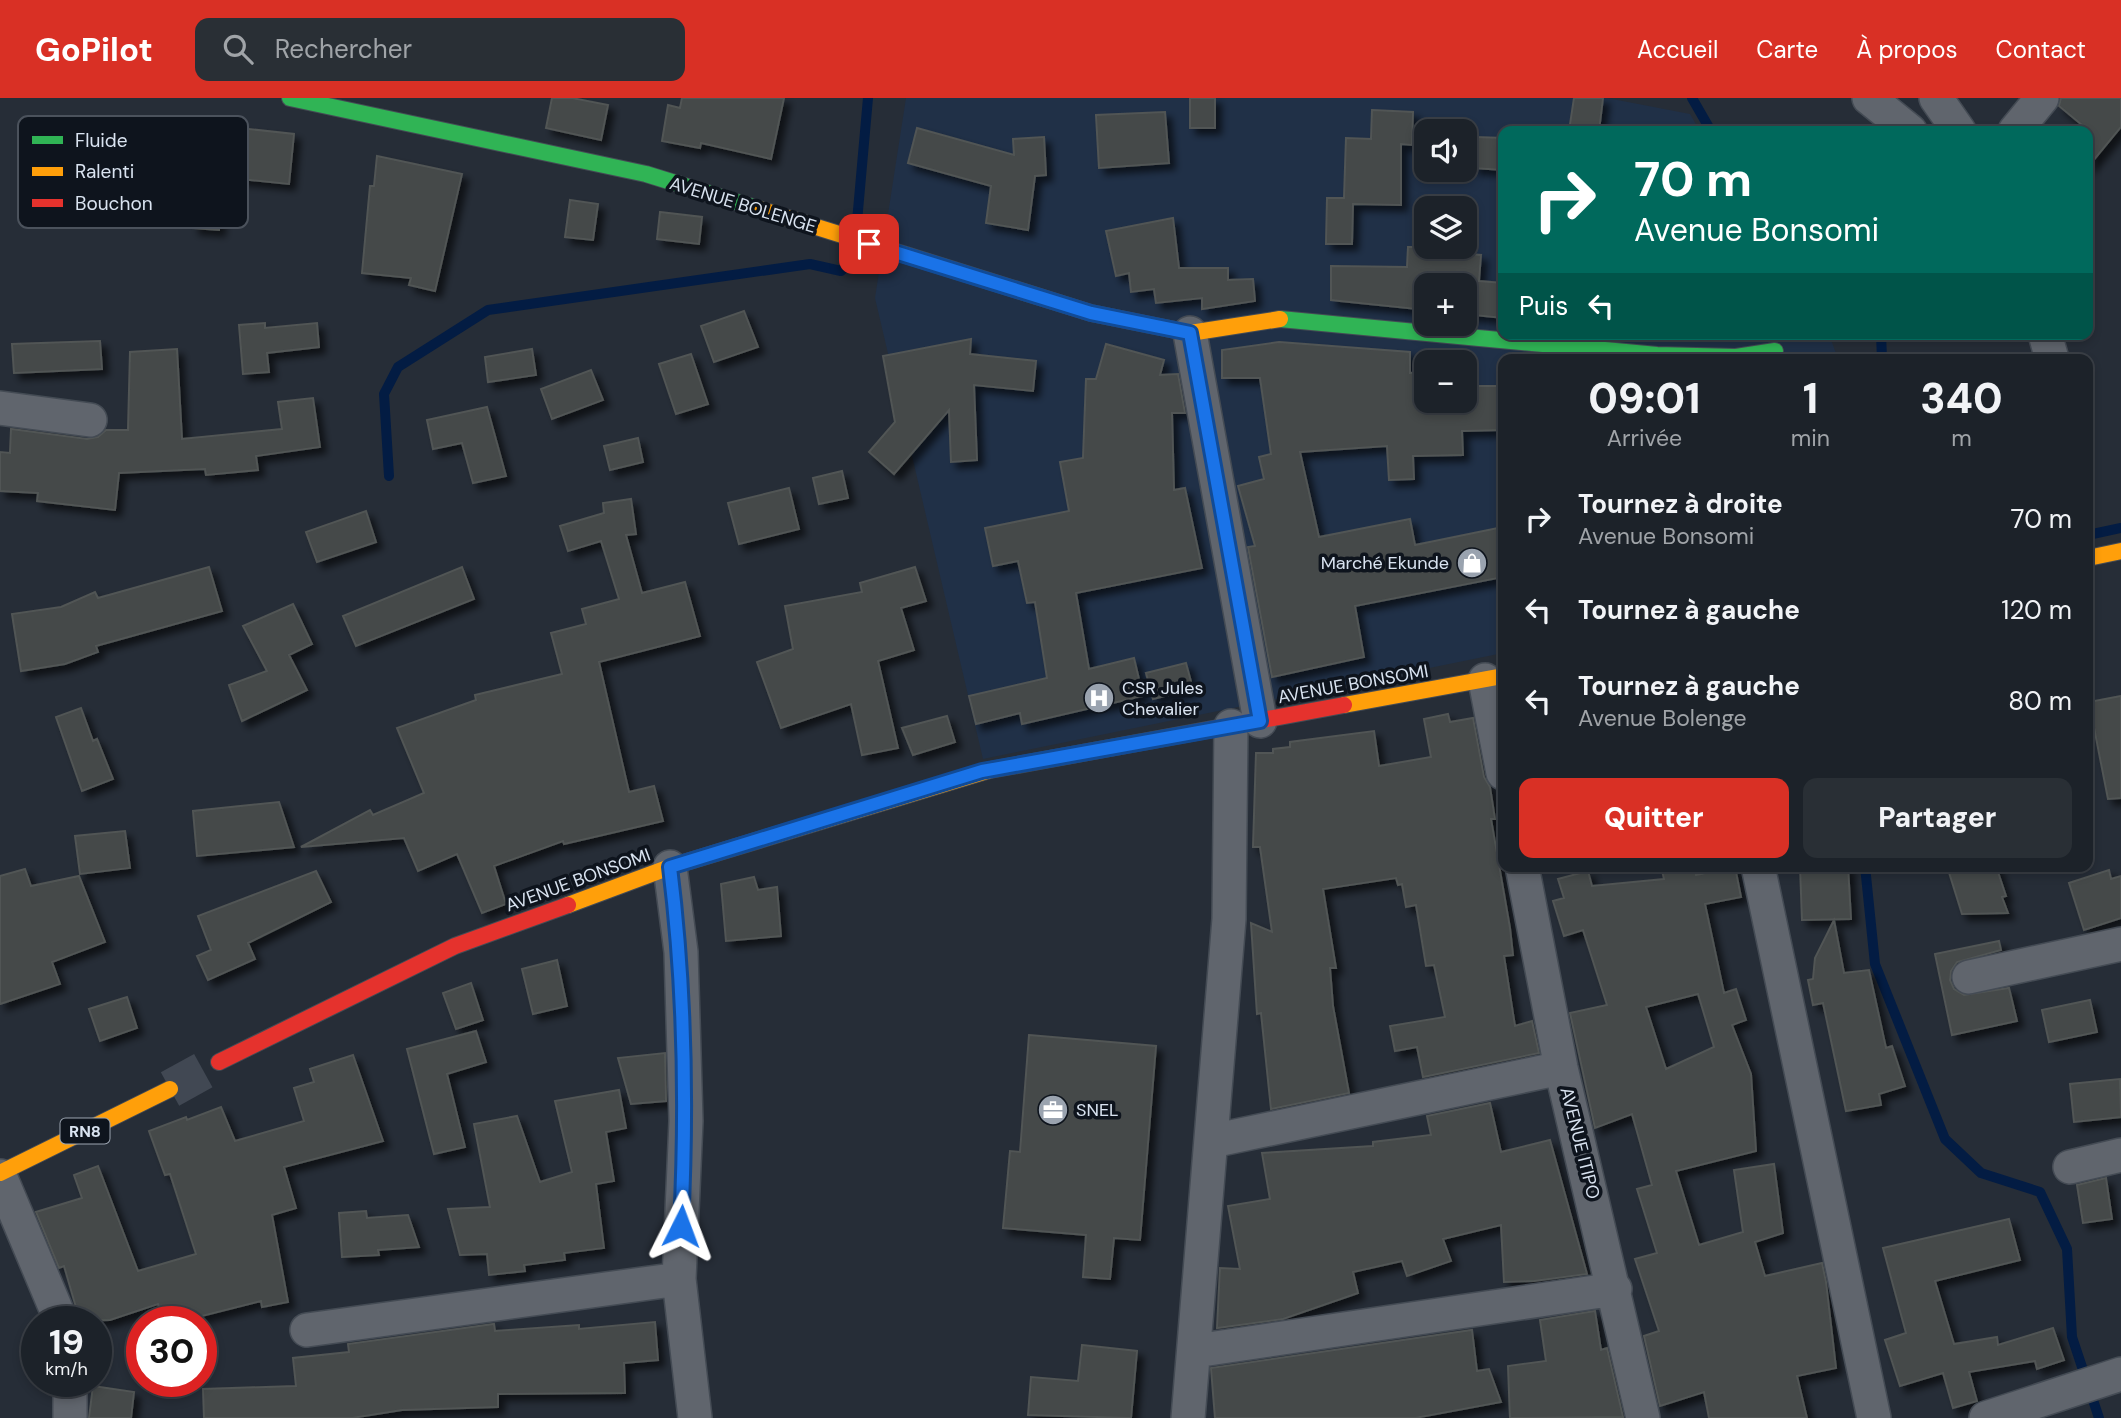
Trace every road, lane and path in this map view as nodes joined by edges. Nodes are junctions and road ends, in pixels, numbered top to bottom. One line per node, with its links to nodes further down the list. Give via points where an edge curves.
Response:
1 (290, 98): 8 (street, AVENUE BOLENGE, via 646,174 1091,313)
2 (1869, 98): 5 (street)
3 (1936, 98): 6 (street)
4 (2042, 98): 7 (street)
5 (1904, 126)
6 (1956, 126)
7 (2019, 126)
8 (1190, 333): 9 (street, AVENUE BOLENGE, via 1289,318); 18 (street)
9 (1498, 339)
10 (1508, 340): 12 (street, AVENUE BOLENGE)
11 (1775, 351): 13 (street, AVENUE BOLENGE)
12 (1647, 354)
13 (1756, 354)
14 (0, 408): 15 (street)
15 (90, 420)
16 (1494, 678): 17 (street); 18 (street, AVENUE BONSOMI)
17 (1498, 720)
18 (1246, 723): 19 (street, AVENUE BONSOMI, via 982,771); 27 (street)
19 (670, 867): 24 (street, AVENUE BONSOMI, via 455,946); 31 (street, via 681,952 686,1121)
20 (1523, 872): 25 (street, AVENUE ITIPO)
21 (1759, 872): 42 (street)
22 (2121, 944): 23 (street)
23 (1969, 977)
24 (219, 1062)
25 (1561, 1068): 27 (street); 32 (street, AVENUE ITIPO)
26 (170, 1089): 30 (street, RN8)
27 (1212, 1141): 35 (street)
28 (2121, 1156): 29 (street)
29 (2070, 1167)
30 (0, 1174): 33 (street)
31 (679, 1279): 34 (street); 39 (street)
32 (1615, 1289): 35 (street); 41 (street, AVENUE ITIPO)
33 (55, 1306)
34 (307, 1330)
35 (1195, 1351): 40 (street)
36 (2121, 1374): 43 (street)
37 (70, 1397): 38 (street)
38 (70, 1418)
39 (695, 1418)
40 (1188, 1418)
41 (1643, 1418)
42 (1874, 1418)
43 (1986, 1418)

